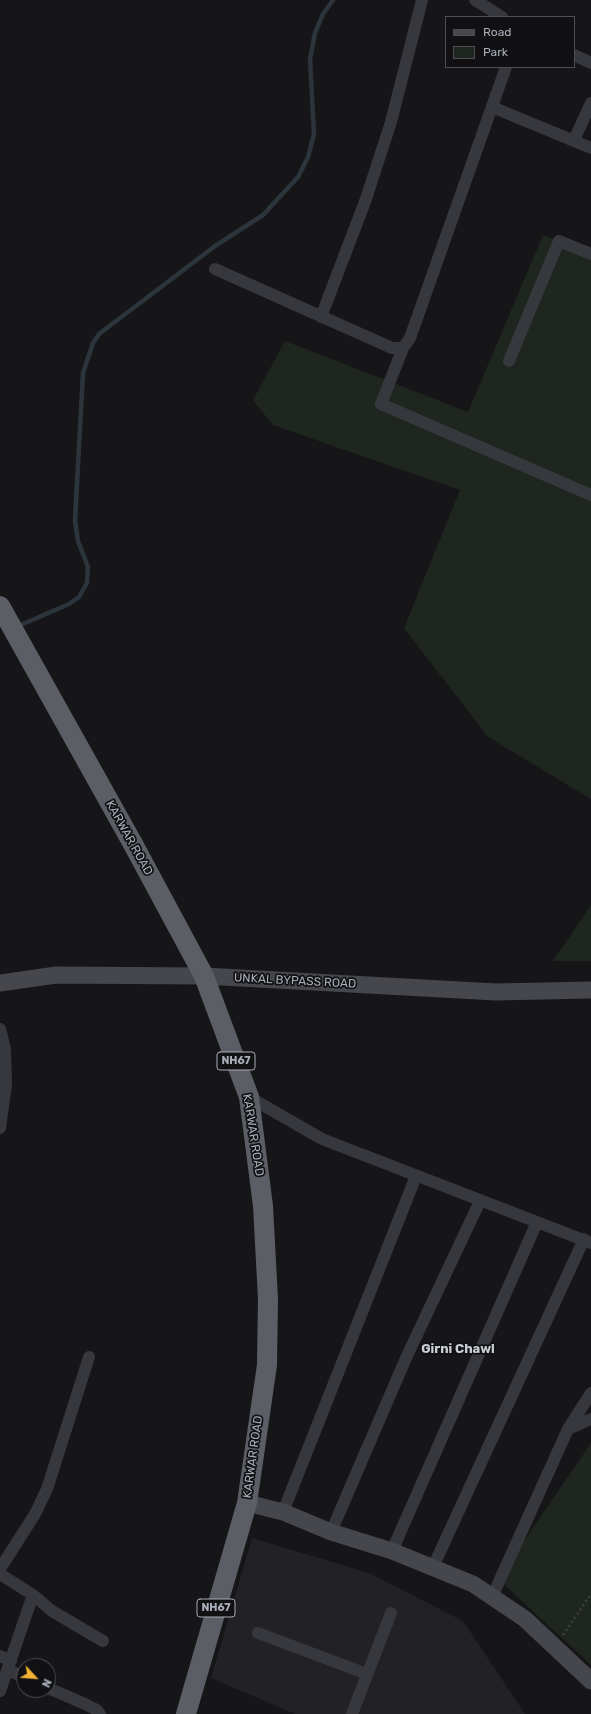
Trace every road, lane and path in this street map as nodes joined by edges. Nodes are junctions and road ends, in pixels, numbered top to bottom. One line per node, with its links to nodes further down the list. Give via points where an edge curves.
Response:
1 (422, 0): 13 (street, via 391,122 366,199)
2 (475, 0): 3 (street)
3 (500, 16)
4 (575, 55): 5 (street)
5 (591, 63)
6 (506, 68): 8 (street)
7 (591, 102): 9 (street)
8 (492, 107): 9 (street); 14 (street, via 410,338)
9 (574, 140): 10 (street)
10 (591, 148)
11 (591, 254): 15 (street, via 559,241)
12 (216, 270): 13 (street)
13 (322, 317): 14 (street, via 392,348)
14 (403, 348): 16 (street, via 381,404)
15 (509, 361)
16 (591, 496)
17 (0, 606): 18 (highway, KARWAR ROAD / NH67)
18 (204, 976): 19 (main road, UNKAL BYPASS ROAD, via 56,975); 20 (main road, UNKAL BYPASS ROAD, via 496,992); 22 (highway, KARWAR ROAD / NH67)
19 (0, 983)
20 (591, 990)
21 (0, 1029): 23 (street, via 5,1049 6,1078)
22 (249, 1097): 24 (street, via 322,1139); 32 (highway, KARWAR ROAD / NH67, via 263,1206 268,1299 267,1365)
23 (0, 1128)
24 (416, 1176): 25 (street); 33 (street)
25 (480, 1201): 26 (street); 34 (street, via 406,1358)
26 (537, 1222): 27 (street); 35 (street)
27 (588, 1241): 36 (street)
28 (90, 1358): 37 (street, via 47,1489 35,1514)
29 (591, 1392): 31 (street)
30 (591, 1419): 31 (street)
31 (568, 1429): 41 (street)
32 (247, 1503): 33 (main road); 54 (highway, KARWAR ROAD / NH67)
33 (284, 1512): 34 (main road)
34 (331, 1532): 35 (main road)
35 (392, 1551): 36 (main road)
36 (433, 1567): 41 (main road, via 473,1584)
37 (0, 1569)
38 (0, 1574): 40 (street)
39 (591, 1594): 45 (path)
40 (33, 1595): 44 (street, via 52,1612); 47 (street)
41 (492, 1597): 45 (main road, via 525,1620)
42 (390, 1613): 49 (street)
43 (258, 1633): 49 (street)
44 (103, 1641)
45 (555, 1648): 50 (main road)
46 (0, 1656): 47 (street)
47 (10, 1665): 48 (street); 51 (street)
48 (16, 1670)
49 (367, 1674): 55 (street)
50 (591, 1681)
51 (0, 1691)
52 (56, 1691): 53 (street, via 97,1710)
53 (100, 1714)
54 (186, 1714)
55 (352, 1714)

